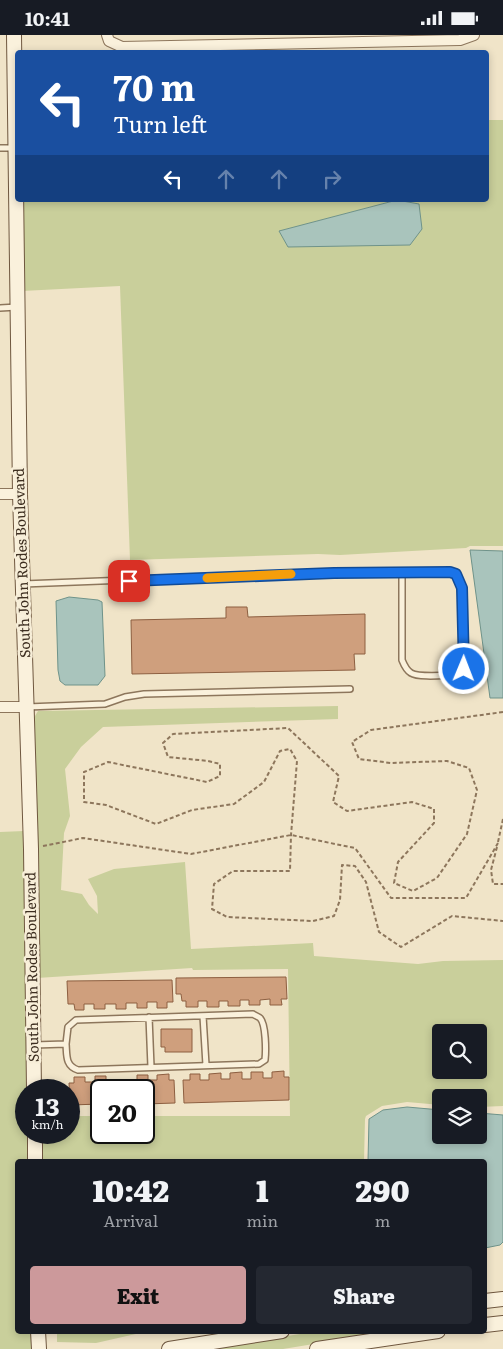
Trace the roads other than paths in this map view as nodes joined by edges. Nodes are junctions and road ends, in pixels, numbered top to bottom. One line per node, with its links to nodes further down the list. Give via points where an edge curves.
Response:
1 (14, 35): 4 (main road, South John Rodes Boulevard)
2 (107, 35): 3 (street, via 109,41 122,47 460,40)
3 (474, 35)
4 (15, 92)
5 (0, 148): 6 (lane)
6 (15, 148)
7 (15, 168): 9 (main road, South John Rodes Boulevard)
8 (0, 302): 9 (lane)
9 (8, 307): 10 (main road, South John Rodes Boulevard)
10 (20, 494): 11 (street); 13 (main road, South John Rodes Boulevard)
11 (0, 495)
12 (402, 572): 12 (lane, via 450,572 460,579 465,666 462,673 419,675 410,673 405,667 402,660); 13 (lane)
13 (23, 584): 16 (main road, South John Rodes Boulevard)
14 (350, 689): 16 (lane, via 144,694 105,704)
15 (0, 707): 16 (street)
16 (26, 707): 20 (main road, South John Rodes Boulevard)
17 (203, 1016): 18 (lane); 21 (lane); 21 (lane, via 253,1014 260,1018 264,1024 266,1053 265,1060 259,1064)
18 (149, 1017): 19 (lane, via 76,1020 68,1027); 22 (lane)
19 (66, 1044): 20 (lane); 22 (lane, via 68,1063 78,1070)
20 (33, 1045): 23 (main road, South John Rodes Boulevard)
21 (206, 1065): 22 (lane)
22 (151, 1067)
23 (34, 1079)
24 (35, 1144): 25 (main road)
25 (36, 1159)
26 (503, 1299): 27 (main road)
27 (487, 1301)
28 (503, 1323): 29 (main road)
29 (487, 1325)
30 (38, 1334): 33 (main road)
31 (263, 1334): 34 (main road)
32 (418, 1334): 35 (main road)
33 (39, 1349)
34 (169, 1349)
35 (317, 1349)

